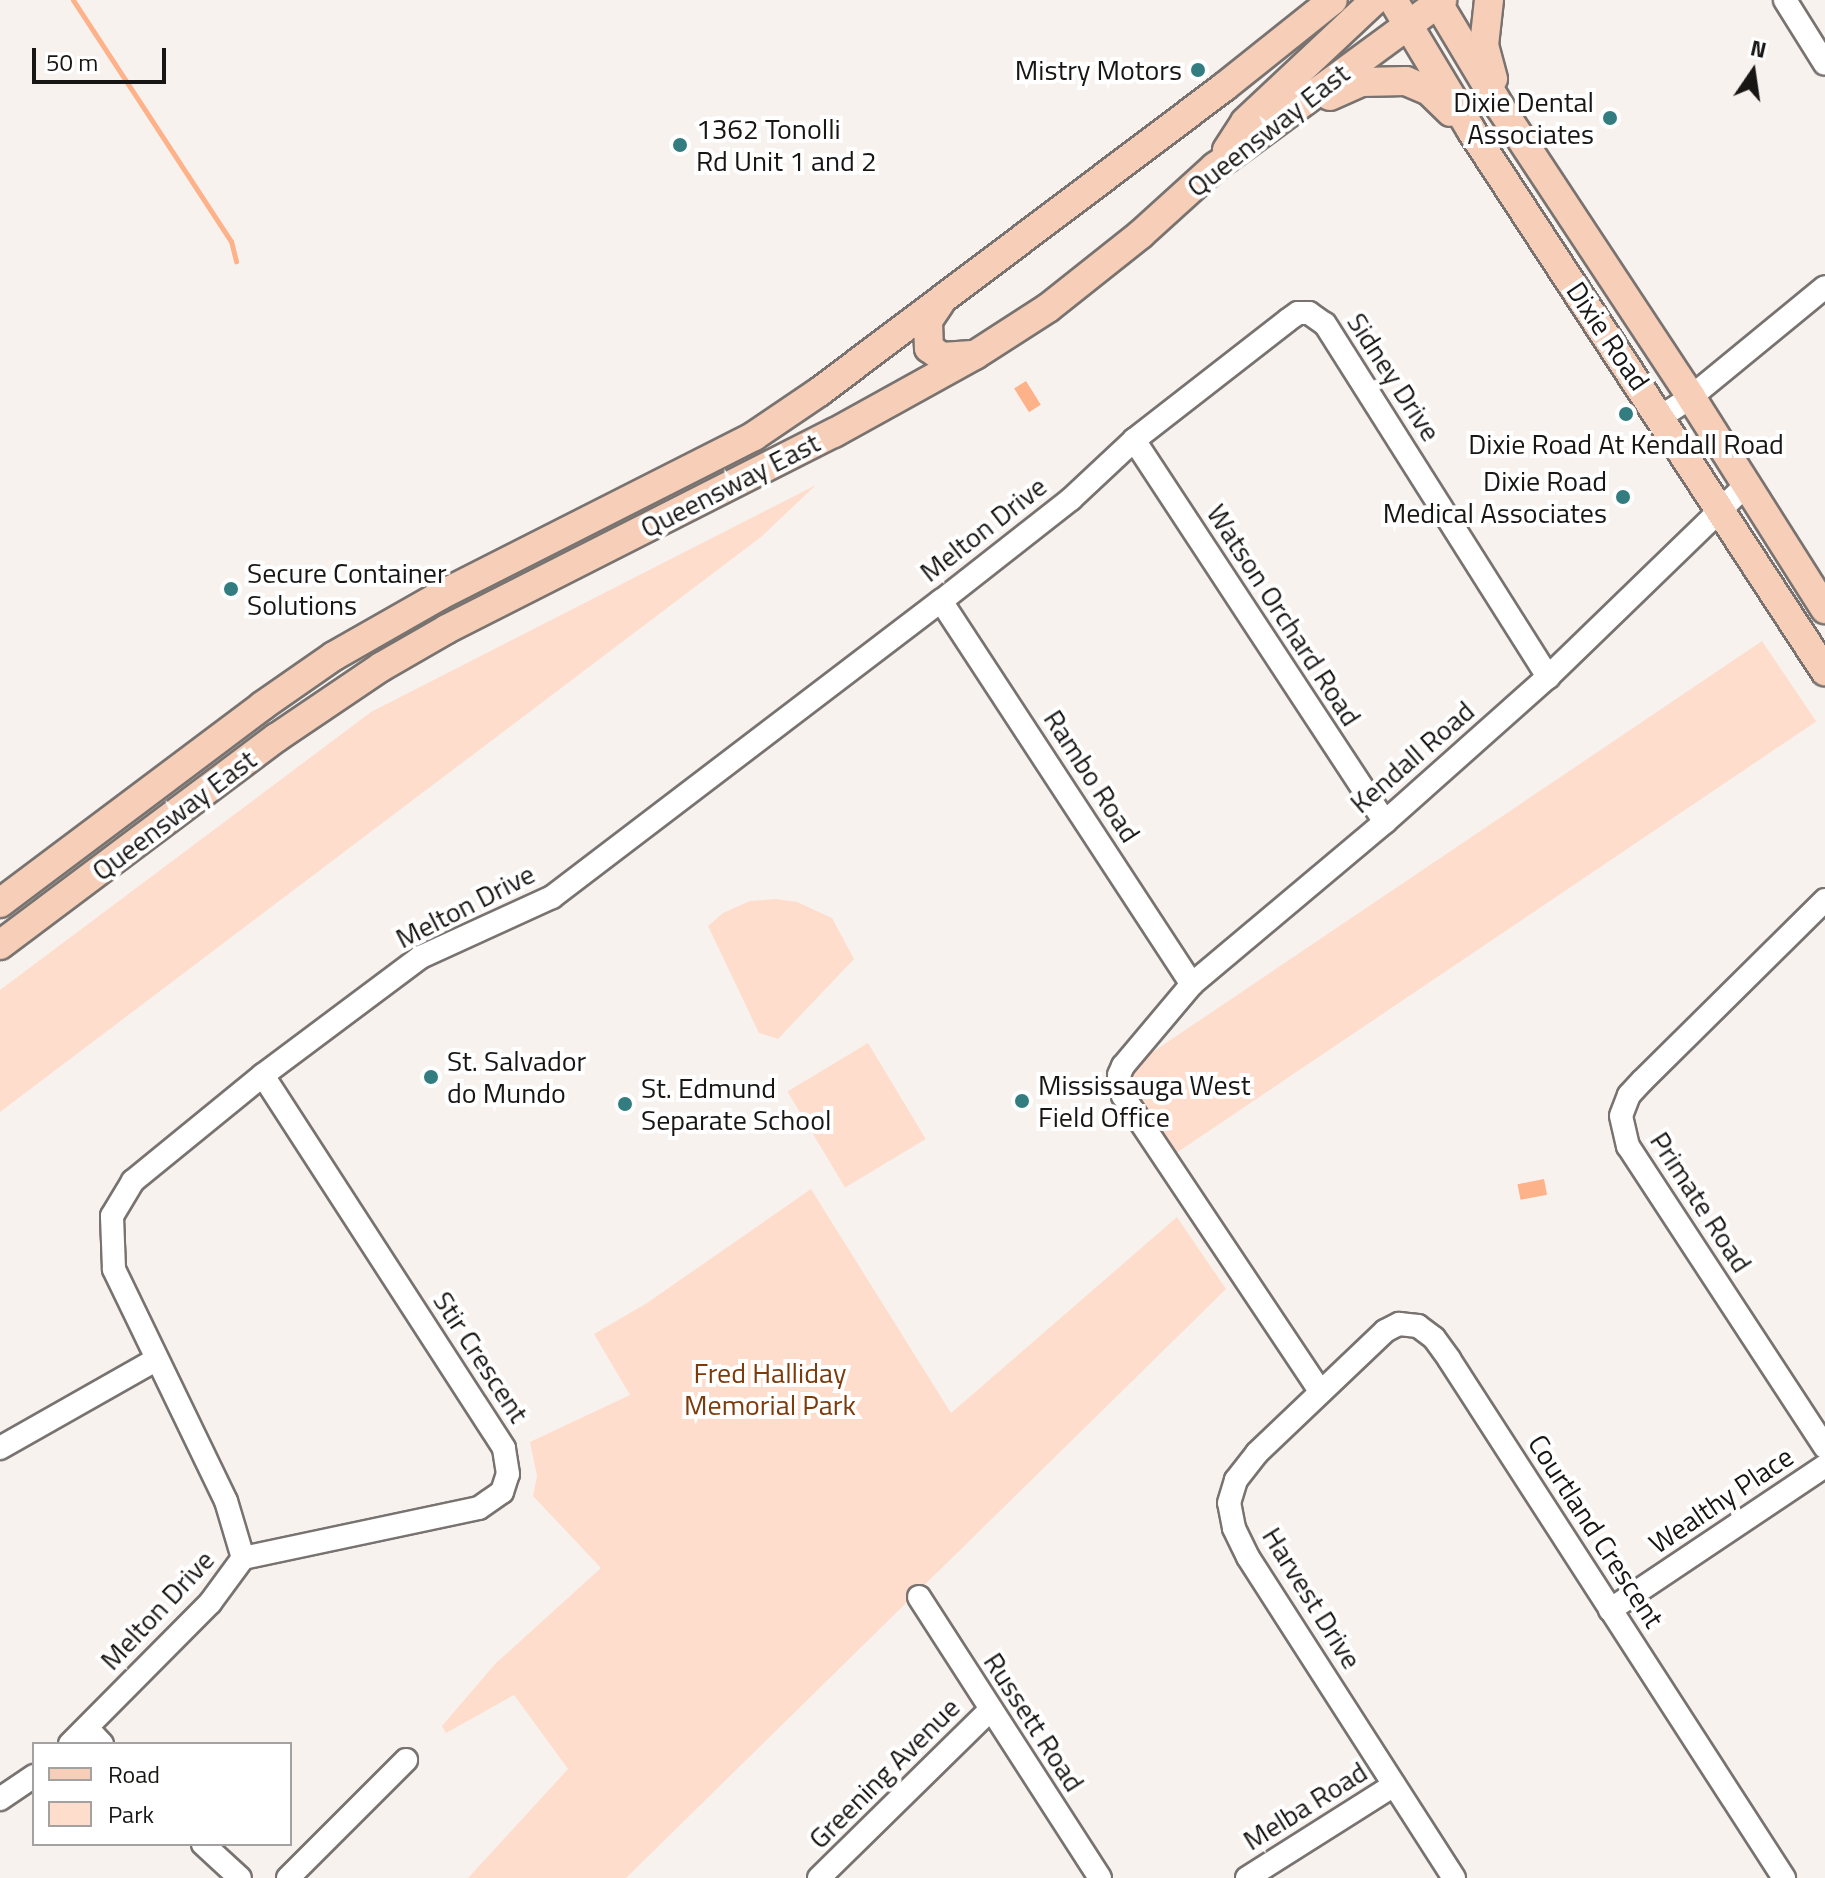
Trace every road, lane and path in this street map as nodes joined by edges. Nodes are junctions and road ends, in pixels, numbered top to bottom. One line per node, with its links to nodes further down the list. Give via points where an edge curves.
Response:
1 (1375, 0): 11 (main road, via 1245,122)
2 (1393, 0): 6 (main road, Dixie Road)
3 (1489, 0): 8 (main road, via 1484,45)
4 (1785, 0): 7 (street)
5 (1322, 5): 13 (main road, Queensway East, via 1224,87)
6 (1429, 5): 8 (main road, Dixie Road); 9 (main road, Dixie Road); 10 (main road, Queensway East)
7 (1825, 64)
8 (1500, 107): 16 (main road, Dixie Road)
9 (1471, 130): 10 (main road, via 1429,91 1386,80 1345,87); 17 (main road, Dixie Road)
10 (1267, 131): 11 (main road, Queensway East)
11 (1215, 167): 15 (main road, Queensway East, via 1048,308)
12 (1825, 287): 16 (street)
13 (943, 300): 15 (main road, via 928,321 929,348 942,357); 27 (main road, Queensway East, via 754,436 441,595 334,656)
14 (1315, 315): 18 (street, Melton Drive, via 1298,313); 24 (street, Sidney Drive, via 1333,335)
15 (975, 355): 28 (main road, Queensway East, via 381,667 276,738)
16 (1691, 397): 17 (street); 19 (main road, Dixie Road)
17 (1662, 416): 20 (main road, Dixie Road)
18 (1134, 440): 21 (street, Melton Drive, via 1071,499); 25 (street, Watson Orchard Road)
19 (1747, 484): 20 (street, Kendall Road); 22 (main road, Dixie Road)
20 (1720, 507): 23 (main road, Dixie Road); 24 (street, Kendall Road)
21 (941, 601): 29 (street, Rambo Road); 30 (street, Melton Drive, via 552,897 421,957)
22 (1825, 609)
23 (1825, 671)
24 (1548, 677): 25 (street, Kendall Road)
25 (1385, 822): 29 (street, Kendall Road)
26 (1825, 900): 33 (street, Primate Road, via 1642,1081 1621,1116 1628,1146)
27 (0, 903)
28 (0, 945)
29 (1192, 984): 32 (street, Kendall Road, via 1119,1075 1123,1096)
30 (263, 1075): 31 (street, Melton Drive, via 133,1181 112,1216 114,1269); 36 (street, Stir Crescent, via 504,1448 508,1474 502,1492 479,1508)
31 (157, 1359): 34 (street); 36 (street, Melton Drive, via 226,1501)
32 (1320, 1391): 38 (street, Courtland Crescent, via 1385,1331 1399,1324 1426,1332 1449,1359); 43 (street, Harvest Drive, via 1245,1466 1229,1503 1248,1557)
33 (1825, 1447)
34 (0, 1448)
35 (1825, 1466): 38 (street, Wealthy Place)
36 (243, 1558): 40 (street, Melton Drive)
37 (919, 1597): 39 (street, Russett Road)
38 (1610, 1610): 52 (street, Courtland Crescent)
39 (990, 1710): 48 (street, Greening Avenue); 49 (street, Russett Road)
40 (95, 1736)
41 (406, 1760): 47 (street)
42 (32, 1777): 44 (street)
43 (1394, 1785): 50 (street, Melba Road); 51 (street, Harvest Drive)
44 (0, 1799)
45 (205, 1846): 46 (street)
46 (240, 1878)
47 (288, 1878)
48 (819, 1878)
49 (1100, 1878)
50 (1247, 1878)
51 (1454, 1878)
52 (1784, 1878)

